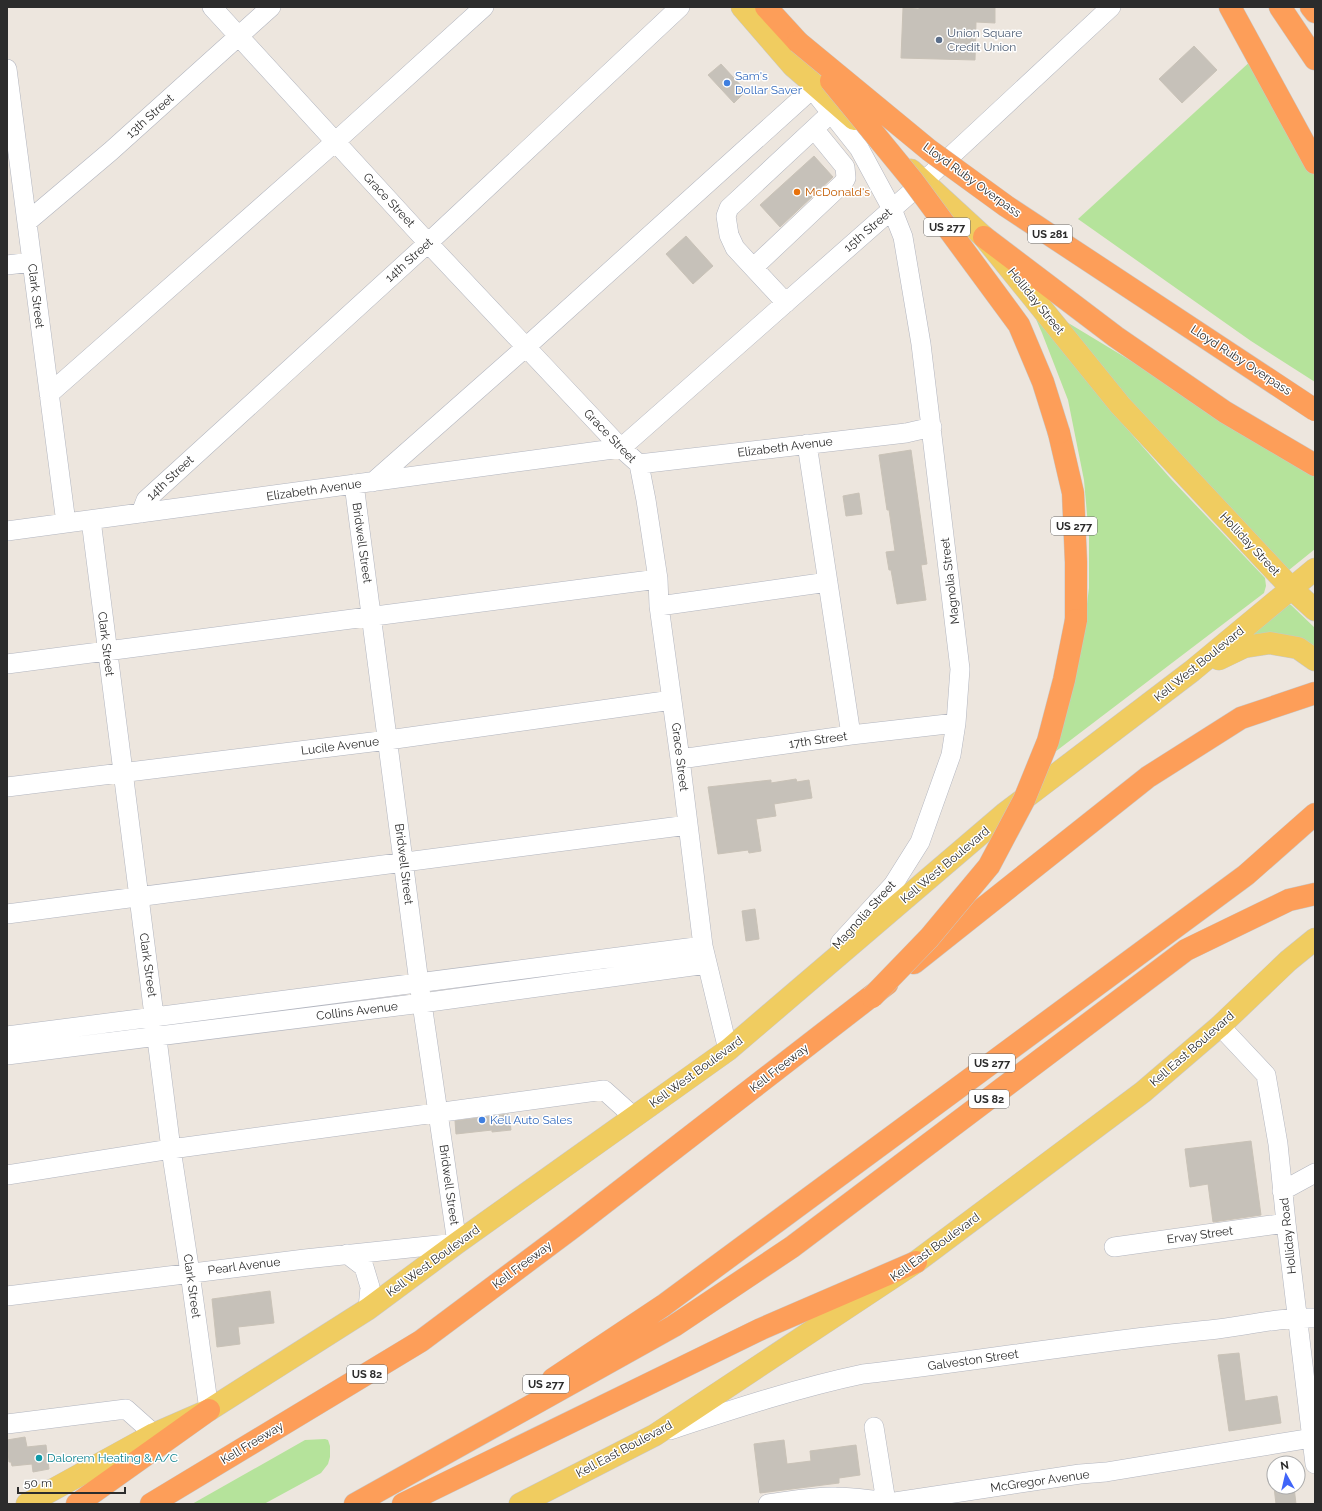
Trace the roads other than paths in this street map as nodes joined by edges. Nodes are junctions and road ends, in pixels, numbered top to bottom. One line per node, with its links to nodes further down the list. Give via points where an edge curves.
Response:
1 (212, 7): 12 (street, Grace Street)
2 (271, 7): 12 (street, 13th Street)
3 (484, 7): 20 (street)
4 (680, 7): 26 (street, 14th Street)
5 (742, 7): 15 (main road, Holliday Street)
6 (766, 7): 13 (highway, Lloyd Ruby Overpass / US 277)
7 (1111, 7): 22 (street, 15th Street)
8 (1230, 7): 21 (highway)
9 (1280, 7): 14 (highway)
10 (1311, 7): 11 (highway)
11 (1315, 12)
12 (238, 36): 20 (street, Grace Street); 24 (street, 13th Street, via 117,146)
13 (798, 42): 33 (highway, Lloyd Ruby Overpass / US 281, bridge, via 929,150 1006,206); 73 (highway, US 277, bridge, via 913,181 1019,325 1043,382 1073,493 1076,620 1048,741 1024,800 989,866 929,938)
14 (1315, 59)
15 (794, 66): 17 (street, Magnolia Street); 22 (main road, Holliday Street)
16 (7, 69): 24 (street, Clark Street)
17 (812, 89): 18 (street, Magnolia Street); 31 (street)
18 (831, 113): 19 (street); 23 (street, Magnolia Street, via 859,148)
19 (814, 129): 29 (street, via 727,212 729,235 735,248); 29 (street, via 845,167 844,183)
20 (335, 142): 26 (street, Grace Street); 32 (street)
21 (1315, 163)
22 (924, 181): 23 (street, 15th Street); 25 (main road, Holliday Street)
23 (892, 209): 30 (street, 15th Street); 34 (street, Magnolia Street, via 903,237)
24 (27, 222): 27 (street, Clark Street)
25 (984, 237): 38 (highway, via 1116,337 1225,412); 47 (main road, Holliday Street, via 1120,405)
26 (428, 243): 31 (street, Grace Street); 40 (street, 14th Street, via 146,500)
27 (32, 262): 28 (street); 32 (street, Clark Street)
28 (7, 265)
29 (754, 267): 30 (street)
30 (786, 303): 36 (street, 15th Street)
31 (526, 347): 36 (street, Grace Street); 39 (street)
32 (49, 394): 42 (street, Clark Street)
33 (1315, 410)
34 (932, 427): 35 (street, Elizabeth Avenue, via 906,433); 57 (street, Magnolia Street, via 960,669)
35 (808, 444): 37 (street, Elizabeth Avenue); 46 (street)
36 (621, 448): 37 (street, Grace Street); 39 (street, Elizabeth Avenue)
37 (639, 464): 45 (street, Grace Street)
38 (1315, 465)
39 (363, 483): 40 (street, Elizabeth Avenue); 50 (street, Bridwell Street)
40 (141, 513): 41 (street, Elizabeth Avenue)
41 (91, 520): 42 (street, Elizabeth Avenue); 51 (street, Clark Street)
42 (66, 523): 43 (street, Elizabeth Avenue)
43 (7, 531)
44 (1315, 569): 47 (main road, Kell West Boulevard)
45 (658, 579): 48 (street, Grace Street); 50 (street)
46 (828, 582): 48 (street); 58 (street)
47 (1292, 589): 49 (main road, Holliday Street); 54 (main road, Kell West Boulevard)
48 (659, 606): 56 (street, Grace Street)
49 (1315, 610)
50 (372, 617): 51 (street); 59 (street, Bridwell Street)
51 (107, 651): 53 (street); 61 (street, Clark Street)
52 (1315, 660): 54 (main road, via 1298,648 1270,644 1244,647)
53 (7, 664)
54 (1192, 671): 79 (main road, Kell West Boulevard, via 1004,814)
55 (1315, 693): 73 (highway, US 82, bridge, via 1241,718 1148,777)
56 (672, 700): 59 (street, Lucile Avenue); 60 (street, Grace Street)
57 (956, 723): 58 (street, 17th Street); 79 (street, Magnolia Street, via 951,755 920,842 893,885 847,937)
58 (850, 735): 60 (street, 17th Street)
59 (388, 740): 61 (street, Lucile Avenue); 65 (street, Bridwell Street)
60 (680, 759): 64 (street, Grace Street)
61 (122, 773): 62 (street, Lucile Avenue); 67 (street, Clark Street)
62 (7, 787)
63 (1315, 814): 103 (highway, US 277, via 1246,875 664,1305)
64 (688, 825): 65 (street); 70 (street, Grace Street)
65 (404, 862): 67 (street); 72 (street, Bridwell Street)
66 (1315, 894): 103 (highway, US 82, via 1289,900 1186,950 792,1247 674,1326)
67 (139, 897): 68 (street); 75 (street, Clark Street)
68 (7, 914)
69 (1315, 939): 76 (main road, Kell East Boulevard, via 1288,961)
70 (703, 946): 71 (street, Grace Street); 72 (street, Collins Avenue)
71 (707, 964): 74 (street, Collins Avenue); 79 (street, Grace Street)
72 (419, 983): 74 (street, Bridwell Street); 75 (street, Collins Avenue)
73 (872, 997): 108 (highway, Kell Freeway / US 82, via 421,1341)
74 (422, 1003): 78 (street, Collins Avenue); 81 (street, Bridwell Street)
75 (155, 1017): 77 (street, Collins Avenue); 78 (street, Clark Street)
76 (1220, 1026): 86 (street, Holliday Road, via 1266,1075 1278,1144); 91 (main road, Kell East Boulevard, via 1143,1092)
77 (7, 1036)
78 (158, 1036): 80 (street, Collins Avenue); 83 (street, Clark Street)
79 (728, 1050): 82 (main road, Kell West Boulevard)
80 (7, 1056)
81 (438, 1113): 82 (street, via 604,1090); 83 (street); 88 (street, Bridwell Street)
82 (634, 1117): 88 (main road, Kell West Boulevard)
83 (171, 1150): 85 (street); 92 (street, Clark Street)
84 (1315, 1173): 86 (street)
85 (7, 1175)
86 (1282, 1191): 87 (street, Holliday Road)
87 (1286, 1223): 89 (street, Ervay Street); 96 (street, Holliday Road)
88 (457, 1243): 90 (street, Pearl Avenue); 94 (main road, Kell West Boulevard)
89 (1114, 1247)
90 (347, 1254): 92 (street, Pearl Avenue); 94 (street, via 364,1267 370,1287)
91 (916, 1262): 101 (main road, Kell East Boulevard); 110 (highway, via 761,1329)
92 (190, 1273): 93 (street, Pearl Avenue); 97 (street, Clark Street)
93 (7, 1296)
94 (368, 1309): 97 (main road, Kell West Boulevard)
95 (1315, 1310): 96 (street, Galveston Street)
96 (1306, 1318): 101 (street, Galveston Street, via 863,1374 768,1398); 102 (street, Holliday Road)
97 (209, 1410): 100 (main road, Kell West Boulevard); 107 (highway)
98 (7, 1424): 100 (street, via 126,1409)
99 (874, 1427): 105 (street)
100 (154, 1434): 106 (main road, Kell West Boulevard)
101 (655, 1435): 111 (main road, Kell East Boulevard)
102 (1312, 1438): 104 (street, Holliday Road); 105 (street, McGregor Avenue, via 1106,1472)
103 (429, 1462): 109 (highway, US 82)
104 (1315, 1464)
105 (886, 1502): 112 (street, McGregor Avenue, via 852,1497 820,1497)
106 (27, 1504)
107 (77, 1504)
108 (151, 1504)
109 (355, 1504)
110 (403, 1504)
111 (520, 1504)
112 (768, 1504)

